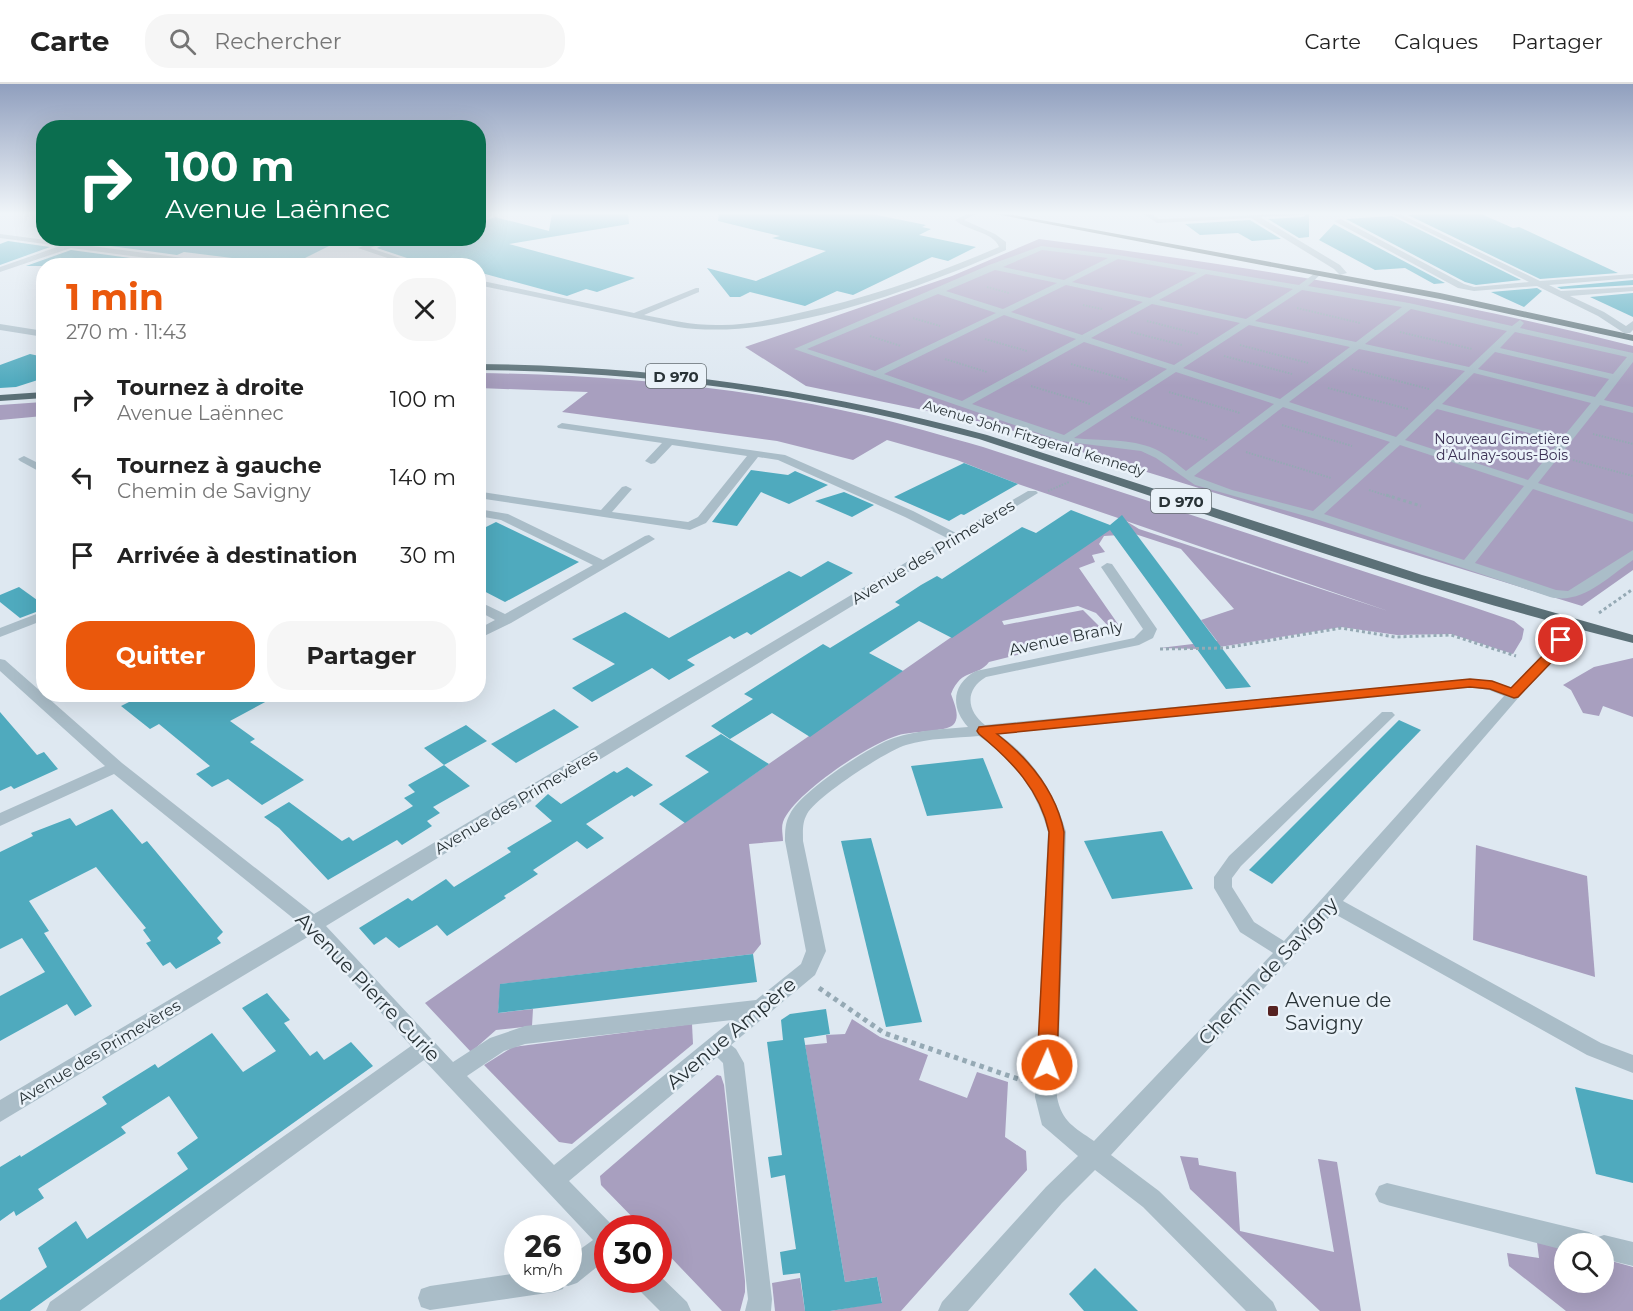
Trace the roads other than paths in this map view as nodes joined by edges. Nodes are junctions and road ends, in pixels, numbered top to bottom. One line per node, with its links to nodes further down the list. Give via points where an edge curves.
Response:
1 (945, 270): 26 (street, via 884,294 823,311 738,328 698,327)
2 (984, 270): 21 (street)
3 (1007, 270): 15 (street)
4 (1090, 270): 15 (street)
5 (1202, 270): 11 (street)
6 (1303, 270): 12 (main road)
7 (1328, 270): 13 (main road)
8 (1340, 270): 13 (street)
9 (1431, 270): 17 (street, via 1474,289)
10 (1511, 270): 17 (street)
11 (1206, 271): 18 (street); 23 (street)
12 (1318, 273): 18 (street); 30 (main road)
13 (1343, 273): 30 (main road)
14 (1633, 276): 17 (street)
15 (1065, 283): 23 (street); 25 (street)
16 (486, 284): 26 (street)
17 (1539, 284): 22 (street)
18 (1302, 287): 24 (street); 27 (street)
19 (1633, 289): 22 (street)
20 (696, 290): 26 (street)
21 (938, 291): 25 (street); 38 (street, via 799,349)
22 (1560, 294): 30 (street)
23 (1152, 302): 27 (street); 32 (street)
24 (1409, 306): 28 (street); 33 (street)
25 (1005, 312): 32 (street); 38 (street)
26 (635, 316)
27 (1249, 322): 33 (street); 36 (street)
28 (1518, 326): 34 (street); 39 (street, via 1633,356)
29 (0, 327): 31 (street)
30 (1632, 331)
31 (36, 333)
32 (1085, 339): 36 (street); 44 (street)
33 (1357, 346): 37 (street); 43 (street)
34 (1492, 351): 37 (street); 39 (street)
35 (486, 367): 74 (main road, Avenue John Fitzgerald Kennedy / D 970, via 623,372 715,381 901,415 983,437 1417,578)
36 (1177, 368): 43 (street); 48 (street)
37 (1472, 370): 42 (street); 45 (street)
38 (875, 375): 44 (street)
39 (1616, 378): 42 (street)
40 (36, 396): 41 (main road)
41 (0, 398)
42 (1597, 402): 46 (street); 49 (street)
43 (1282, 403): 51 (street); 56 (street)
44 (964, 404): 48 (street)
45 (1436, 405): 49 (street); 51 (street)
46 (1633, 410)
47 (562, 426): 50 (street)
48 (1065, 439): 56 (street, via 1149,450)
49 (1567, 440): 57 (street)
50 (670, 441): 52 (street); 54 (street)
51 (1398, 441): 57 (street); 63 (street)
52 (754, 453): 62 (street, via 696,523 680,526); 65 (street, via 798,463)
53 (24, 459): 55 (street)
54 (651, 460)
55 (36, 466)
56 (1186, 476): 63 (street)
57 (1531, 485): 64 (street); 69 (street)
58 (626, 489): 62 (street)
59 (1032, 493): 65 (street, Avenue des Primevères)
60 (486, 496): 62 (street)
61 (486, 514): 68 (street, via 504,517)
62 (604, 514)
63 (1315, 516): 69 (street)
64 (1633, 518)
65 (956, 538): 87 (street, Avenue des Primevères)
66 (649, 539): 68 (street)
67 (1633, 554): 69 (street, via 1570,595 1555,594)
68 (603, 565): 73 (street)
69 (1466, 566)
70 (1107, 567): 83 (street, Avenue Branly, via 1150,629 1148,635 1139,641 970,680 963,688 962,700 966,714)
71 (486, 609): 73 (street)
72 (36, 618): 76 (street)
73 (506, 620): 75 (street)
74 (1577, 625): 77 (main road, Avenue John Fitzgerald Kennedy / D 970); 79 (street, Chemin de Savigny)
75 (486, 631)
76 (0, 633)
77 (1633, 639)
78 (0, 663): 80 (street, Avenue Pierre Curie)
79 (1514, 694): 83 (street, via 1470,683); 86 (street, Chemin de Savigny)
80 (36, 695)
81 (44, 702): 84 (street, Avenue Pierre Curie)
82 (1387, 715): 88 (street, via 1223,877 1223,888 1247,927)
83 (984, 731): 89 (street, Avenue Ampère, via 910,739 875,753 805,804 794,826 794,841 816,951 808,969); 95 (street, via 1004,746 1041,789 1052,811 1057,832 1046,1088 1050,1118)
84 (116, 767): 85 (street); 87 (street, Avenue Pierre Curie)
85 (0, 820)
86 (1331, 903): 88 (street, Chemin de Savigny); 92 (street, via 1594,1049)
87 (312, 924): 91 (street, Avenue Pierre Curie); 94 (street, Avenue des Primevères)
88 (1286, 952): 95 (street, Chemin de Savigny)
89 (762, 1008): 90 (street, Avenue Ampère); 93 (street, via 525,1035 496,1044)
90 (717, 1045): 96 (street, Avenue Ampère); 109 (street, via 733,1063)
91 (425, 1047): 93 (street, Avenue Pierre Curie); 107 (street)
92 (1633, 1064)
93 (452, 1075): 96 (street, Avenue Pierre Curie)
94 (0, 1112)
95 (1094, 1156): 110 (street, Chemin de Savigny); 111 (street, via 1150,1199)
96 (552, 1181): 98 (street, Avenue Pierre Curie)
97 (1387, 1194): 99 (street)
98 (594, 1224)
99 (1554, 1235)
100 (1614, 1249): 101 (street)
101 (1633, 1254)
102 (594, 1255): 103 (street)
103 (582, 1265)
104 (504, 1287): 106 (street)
105 (660, 1293): 108 (street)
106 (430, 1298)
107 (59, 1311)
108 (678, 1311)
109 (759, 1311)
110 (951, 1311)
111 (1264, 1311)

